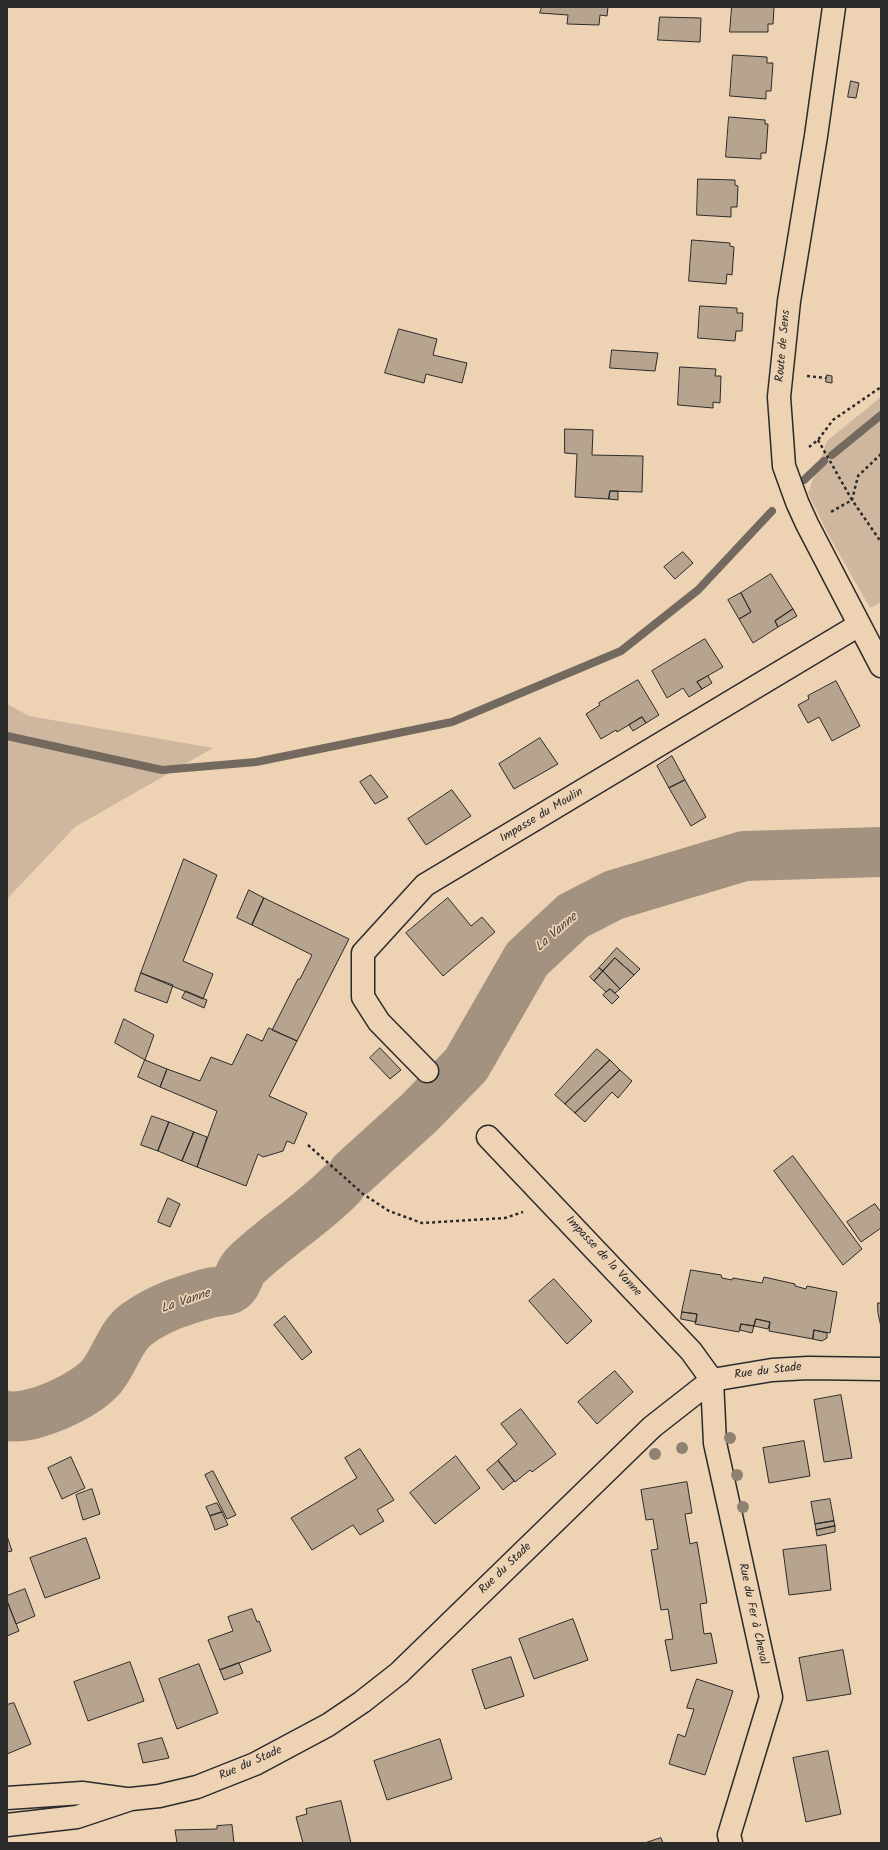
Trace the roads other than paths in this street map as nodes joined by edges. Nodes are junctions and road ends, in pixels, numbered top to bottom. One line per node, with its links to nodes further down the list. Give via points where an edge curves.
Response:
1 (834, 7): 2 (street, Route de Sens, via 789,301 779,397 784,466 797,502)
2 (859, 625): 3 (street, Route de Sens); 4 (street, Impasse du Moulin, via 425,885 363,953 363,997 378,1022)
3 (881, 666)
4 (428, 1071)
5 (488, 1137): 7 (street, Impasse de la Vanne, via 691,1351)
6 (881, 1369): 7 (street, Rue du Stade, via 772,1370)
7 (712, 1380): 9 (street, Rue du Stade, via 652,1426 399,1673 362,1702 293,1746 255,1764 197,1786); 11 (street, Rue du Fer à Cheval, via 716,1443 771,1698 728,1816)
8 (7, 1798): 9 (street, Rue du Stade, via 82,1793)
9 (131, 1800): 10 (street, Rue du Stade, via 77,1817)
10 (7, 1825)
11 (731, 1843)

